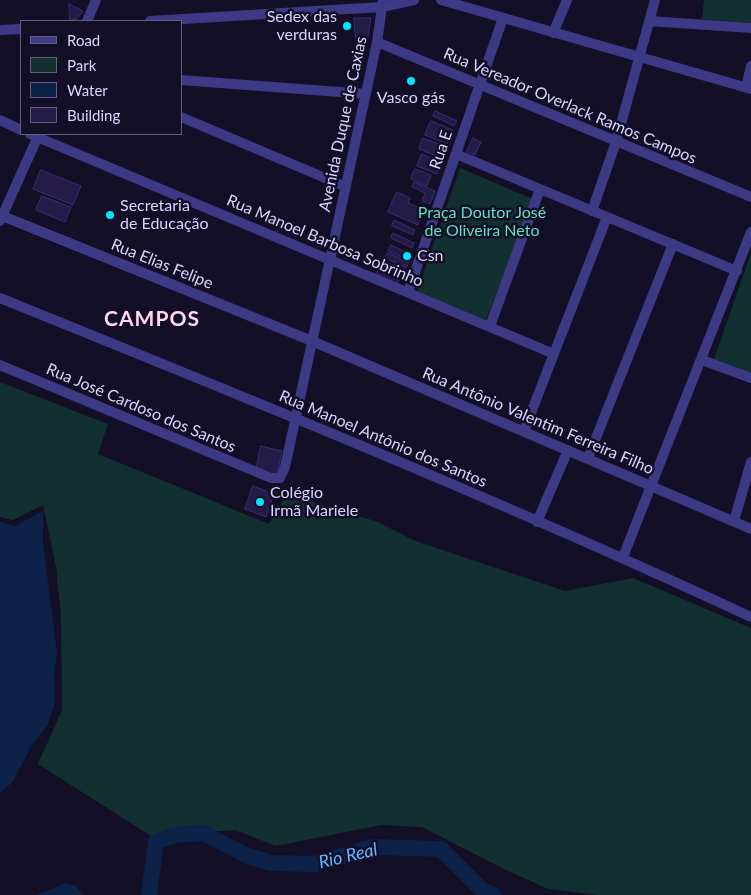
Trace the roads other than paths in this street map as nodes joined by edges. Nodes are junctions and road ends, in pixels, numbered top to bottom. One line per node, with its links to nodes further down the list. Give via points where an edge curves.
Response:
1 (96, 0): 8 (street)
2 (414, 0): 6 (street)
3 (441, 0): 7 (street)
4 (567, 0): 14 (street)
5 (655, 0): 10 (street)
6 (383, 4): 9 (street); 15 (street, Avenida Duque de Caxias)
7 (503, 18): 14 (street); 19 (street, Rua E)
8 (86, 20)
9 (164, 20)
10 (649, 21): 11 (street); 16 (street)
11 (751, 28)
12 (20, 29): 13 (street)
13 (0, 30)
14 (553, 33): 16 (street)
15 (377, 42): 19 (street, Rua Vereador Overlack Ramos Campos); 21 (street, Avenida Duque de Caxias)
16 (639, 58): 20 (street); 26 (street)
17 (751, 66): 20 (street)
18 (182, 80): 21 (street)
19 (479, 85): 26 (street, Rua Vereador Overlack Ramos Campos); 27 (street, Rua E)
20 (748, 88)
21 (366, 94): 28 (street, Avenida Duque de Caxias)
22 (182, 117): 28 (street)
23 (0, 120): 24 (street)
24 (20, 130)
25 (35, 135): 32 (street); 36 (street, Rua Manoel Barbosa Sobrinho)
26 (616, 142): 30 (street, Rua Vereador Overlack Ramos Campos); 31 (street)
27 (456, 154): 29 (street); 38 (street, Rua E)
28 (344, 186): 36 (street, Avenida Duque de Caxias)
29 (540, 189): 31 (street); 40 (street)
30 (751, 197)
31 (592, 211): 33 (street)
32 (1, 217): 41 (street, Rua Elias Felipe)
33 (607, 217): 35 (street); 42 (street)
34 (751, 232): 37 (street)
35 (673, 244): 37 (street); 49 (street)
36 (331, 260): 38 (street, Rua Manoel Barbosa Sobrinho); 41 (street, Avenida Duque de Caxias)
37 (737, 271): 43 (street)
38 (408, 292): 40 (street, Rua Manoel Barbosa Sobrinho)
39 (0, 298): 46 (street, Rua Manoel Antônio dos Santos)
40 (490, 326): 42 (street, Rua Manoel Barbosa Sobrinho)
41 (312, 341): 46 (street, Avenida Duque de Caxias); 47 (street, Rua Antônio Valentim Ferreira Filho)
42 (554, 354): 47 (street)
43 (702, 360): 45 (street); 52 (street)
44 (0, 366): 51 (street, Rua José Cardoso dos Santos)
45 (751, 378)
46 (296, 417): 51 (street, Avenida Duque de Caxias, via 282,475 277,479); 54 (street, Rua Manoel Antônio dos Santos)
47 (524, 431): 48 (street, Rua Antônio Valentim Ferreira Filho)
48 (568, 450): 49 (street, Rua Antônio Valentim Ferreira Filho); 54 (street)
49 (588, 458): 52 (street, Rua Antônio Valentim Ferreira Filho)
50 (751, 462): 53 (street)
51 (271, 478)
52 (652, 486): 53 (street, Rua Antônio Valentim Ferreira Filho); 56 (street)
53 (734, 521): 55 (street, Rua Antônio Valentim Ferreira Filho)
54 (537, 522): 56 (street, Rua Manoel Antônio dos Santos)
55 (751, 529)
56 (623, 557): 57 (street, Rua Manoel Antônio dos Santos)
57 (751, 617)

